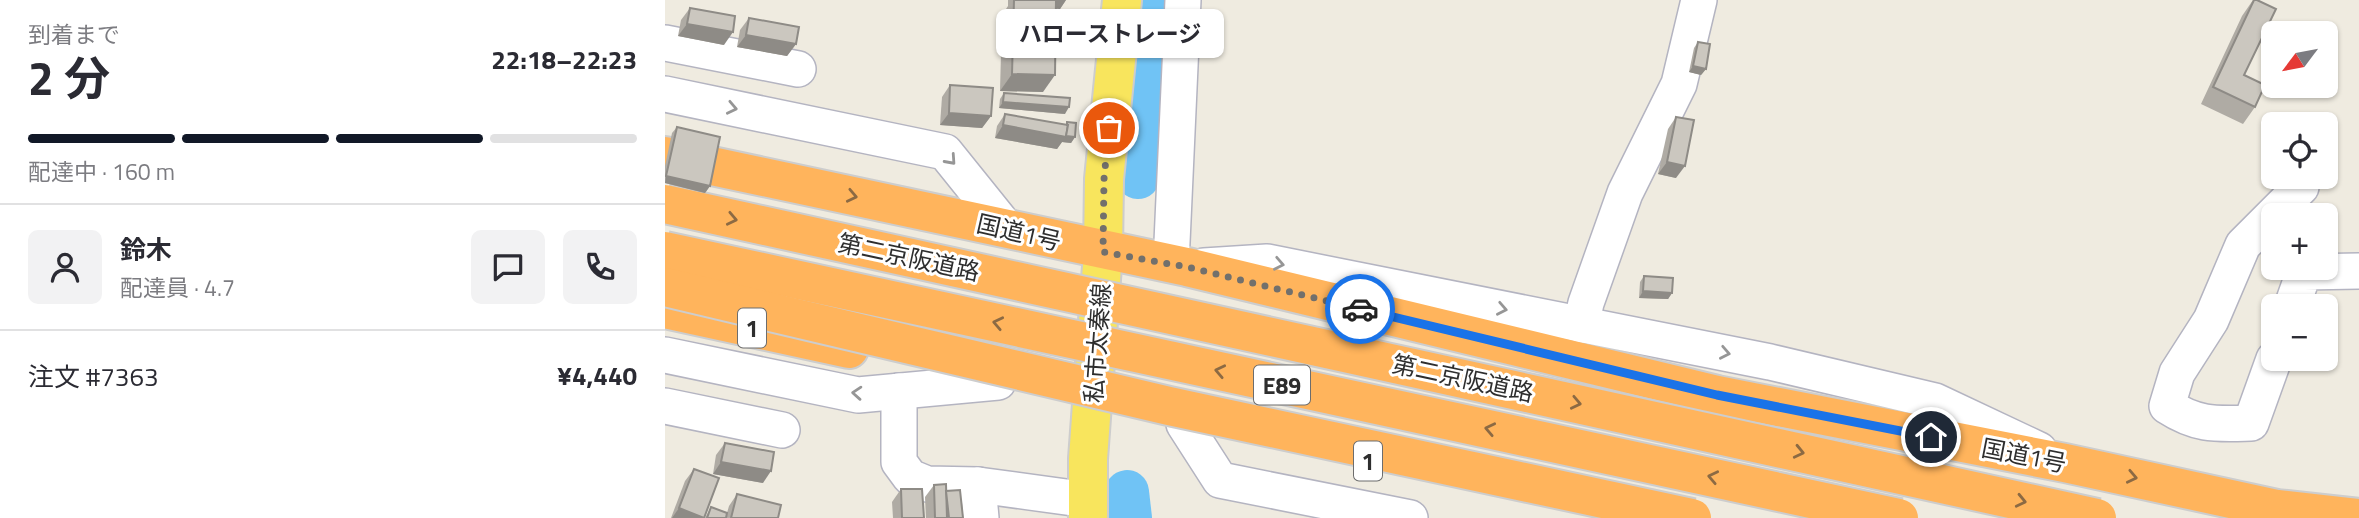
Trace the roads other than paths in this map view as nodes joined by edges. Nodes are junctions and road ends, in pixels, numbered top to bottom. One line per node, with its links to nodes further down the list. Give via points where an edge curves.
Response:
1 (1122, 0): 13 (main road, 私市太秦線, via 1104,179)
2 (1183, 0): 14 (street)
3 (1699, 0): 19 (street, via 1679,84 1625,193)
4 (665, 43): 5 (street)
5 (798, 69)
6 (665, 94): 11 (street, one-way to 11, via 945,152)
7 (665, 156): 11 (highway, 国道1号, one-way to 11)
8 (665, 178): 23 (highway, via 1184,301 1519,366)
9 (2299, 189): 21 (street, via 2243,245 2211,320 2177,373 2167,406 2188,420 2251,423)
10 (665, 205): 38 (highway, 第二京阪道路 / E89, one-way to 38, bridge)
11 (1007, 229): 13 (highway, 国道1号)
12 (665, 251): 37 (highway, 第二京阪道路 / E89, one-way to 12, bridge)
13 (1103, 252): 14 (highway, 国道1号); 25 (main road, 私市太秦線)
14 (1179, 266): 19 (street, one-way to 19, via 1267,262); 23 (highway, 国道1号)
15 (2359, 271): 17 (street, via 2304,272)
16 (665, 287): 36 (highway, bridge, via 1169,406)
17 (2296, 294)
18 (665, 309): 22 (highway, 1)
19 (1581, 325): 29 (street, one-way to 29, via 1935,401)
20 (665, 355): 24 (street, one-way to 20, via 858,395)
21 (2270, 371)
22 (999, 382): 24 (street); 25 (highway, 1)
23 (1677, 385): 29 (highway, 国道1号)
24 (899, 391): 30 (street, via 899,462 910,477)
25 (1094, 404): 27 (highway, 1); 31 (main road, 私市太秦線)
26 (665, 406): 28 (street)
27 (1184, 424): 32 (street, via 1220,480); 35 (highway, 1)
28 (782, 430)
29 (2065, 463): 33 (highway, 国道1号, one-way to 33)
30 (979, 502): 31 (street)
31 (1088, 509)
32 (1324, 510): 34 (street)
33 (2276, 514): 39 (highway, 国道1号)
34 (1410, 518)
35 (1642, 518)
36 (1692, 518)
37 (1899, 518)
38 (2097, 518)
39 (2359, 518)

